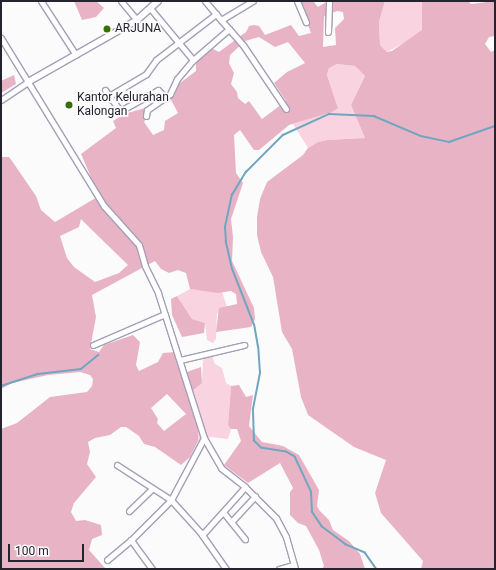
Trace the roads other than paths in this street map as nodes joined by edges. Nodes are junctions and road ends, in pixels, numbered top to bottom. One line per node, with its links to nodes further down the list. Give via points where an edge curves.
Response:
1 (41, 1): 17 (street)
2 (121, 1): 10 (street)
3 (158, 1): 8 (main road)
4 (205, 1): 9 (street)
5 (253, 1): 11 (street)
6 (297, 1): 12 (street)
7 (329, 1): 14 (street)
8 (150, 8): 10 (main road); 16 (street)
9 (216, 14): 11 (street); 16 (street)
10 (137, 20): 17 (main road)
11 (221, 20): 13 (street)
12 (306, 22)
13 (229, 29): 18 (street); 24 (street, via 244,45)
14 (328, 32)
15 (1, 38): 19 (street)
16 (180, 44): 18 (street); 21 (street, via 156,60 146,74)
17 (76, 55): 19 (main road)
18 (193, 60): 22 (street, via 183,70)
19 (28, 82): 23 (street); 26 (street, via 104,206 140,245 145,266)
20 (105, 90): 21 (street)
21 (109, 96): 22 (street, via 120,111 158,90)
22 (166, 99): 25 (street, via 147,110)
23 (1, 100)
24 (286, 109)
25 (146, 116)
26 (165, 314): 27 (street); 29 (street)
27 (93, 345)
28 (244, 345): 29 (street)
29 (180, 360): 30 (street)
30 (204, 438): 32 (street, via 221,468); 35 (street)
31 (117, 464): 33 (street)
32 (245, 487): 34 (street); 37 (street)
33 (152, 489): 35 (street); 36 (street)
34 (255, 496): 38 (street); 43 (street, via 279,524 286,537)
35 (170, 500): 39 (street); 41 (street)
36 (129, 511)
37 (223, 512): 38 (street); 39 (street)
38 (232, 521): 40 (street)
39 (202, 535): 45 (street)
40 (245, 539)
41 (131, 540): 42 (street); 44 (street)
42 (107, 560)
43 (294, 567): 46 (street)
44 (152, 569)
45 (226, 569)
46 (278, 569)

